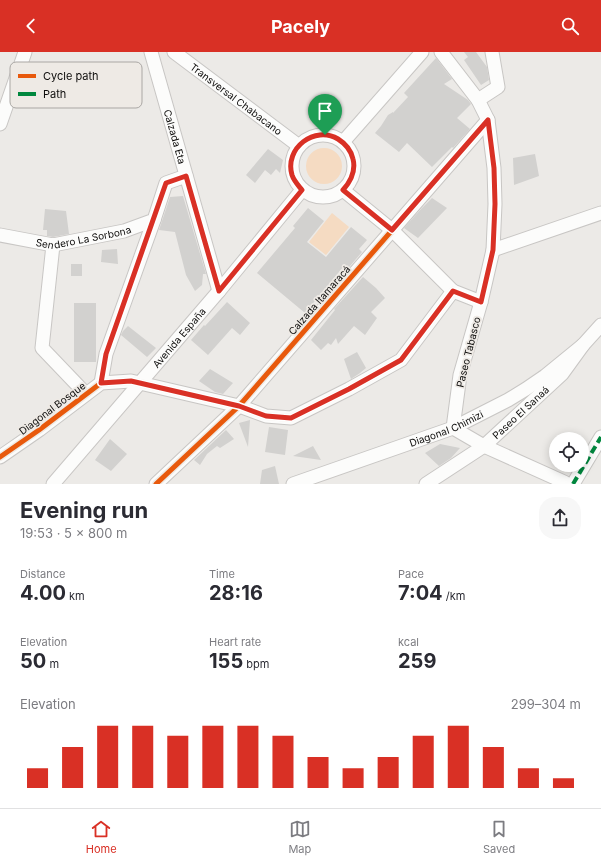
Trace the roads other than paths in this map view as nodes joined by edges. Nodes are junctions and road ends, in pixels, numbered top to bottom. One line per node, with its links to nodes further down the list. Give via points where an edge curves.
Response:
1 (25, 52): 7 (street)
2 (151, 52): 14 (street, Calzada Eta)
3 (174, 52): 13 (street, Transversal Chabacano)
4 (422, 52): 12 (street)
5 (441, 52): 9 (street, Paseo Tabasco)
6 (492, 52): 9 (street, via 498,87)
7 (22, 62)
8 (10, 95): 11 (street)
9 (478, 100): 10 (street, Paseo Tabasco)
10 (488, 120): 19 (street, Calzada Itamaracá); 22 (street, Paseo Tabasco, via 494,168)
11 (0, 124)
12 (343, 142): 13 (street, via 325,135 306,139); 16 (street, via 352,155 354,170)
13 (299, 146): 15 (street, via 293,154 291,164 292,174)
14 (186, 176): 18 (street, via 166,183); 23 (street, Calzada Eta)
15 (302, 190): 16 (street, via 318,197 327,197); 23 (street, Avenida España)
16 (343, 190): 19 (street)
17 (601, 213): 22 (street)
18 (154, 220): 21 (street, Sendero La Sorbona, via 124,231); 28 (street, via 106,354)
19 (392, 230): 24 (street); 31 (street, Calzada Itamaracá)
20 (0, 235): 21 (street, Sendero La Sorbona)
21 (53, 245): 30 (street, via 42,348)
22 (493, 250): 25 (street, Paseo Tabasco)
23 (219, 291): 29 (street, Avenida España)
24 (453, 291): 25 (street); 31 (street, via 401,360 349,389 291,418 266,416)
25 (481, 302): 32 (street, Paseo Tabasco, via 460,375)
26 (601, 325): 27 (street, Paseo El Sanaá)
27 (583, 344): 32 (street, Diagonal Chimizi, via 526,389); 34 (street, Paseo El Sanaá, via 562,374)
28 (101, 383): 29 (street); 30 (street, Diagonal Bosque)
29 (140, 383): 31 (street); 36 (street, Avenida España)
30 (86, 394): 35 (street, Diagonal Bosque)
31 (239, 406): 37 (street, Calzada Itamaracá)
32 (453, 428): 34 (street); 38 (street, Diagonal Chimizi)
33 (601, 437): 41 (street)
34 (484, 446): 39 (street, Paseo El Sanaá); 40 (street)
35 (0, 457)
36 (53, 484)
37 (156, 484)
38 (293, 484)
39 (426, 484)
40 (566, 484)
41 (573, 484)

